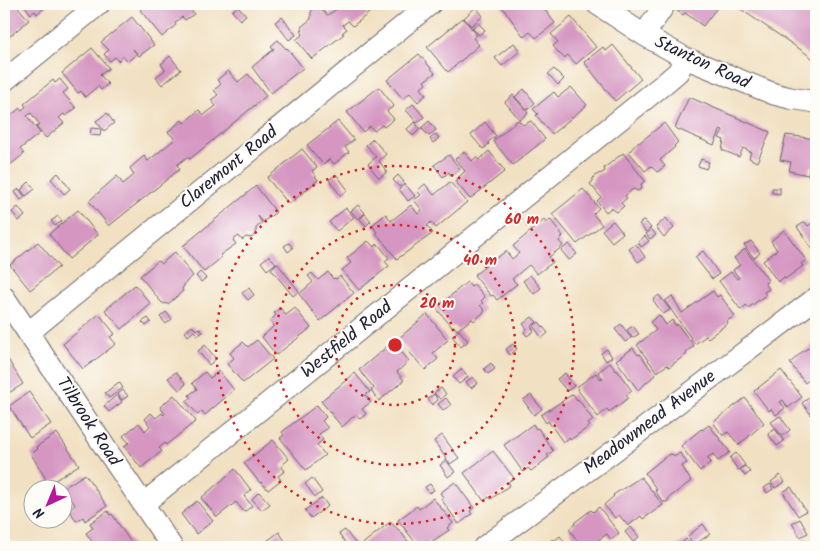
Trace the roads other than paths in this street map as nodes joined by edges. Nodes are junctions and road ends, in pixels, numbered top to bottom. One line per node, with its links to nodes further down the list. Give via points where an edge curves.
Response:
1 (99, 4): 7 (street)
2 (430, 4): 11 (street, Claremont Road)
3 (597, 4): 5 (street, Stanton Road)
4 (665, 4): 5 (street)
5 (644, 35): 6 (street, Stanton Road)
6 (685, 58): 8 (street, Stanton Road, via 774,94); 12 (street, Westfield Road, via 678,72 665,83)
7 (4, 81)
8 (816, 102)
9 (4, 298): 11 (street, Tilbrook Road)
10 (816, 298): 14 (street, Meadowmead Avenue)
11 (28, 333): 12 (street, Tilbrook Road)
12 (143, 504): 13 (street, Tilbrook Road)
13 (172, 547)
14 (484, 547)

